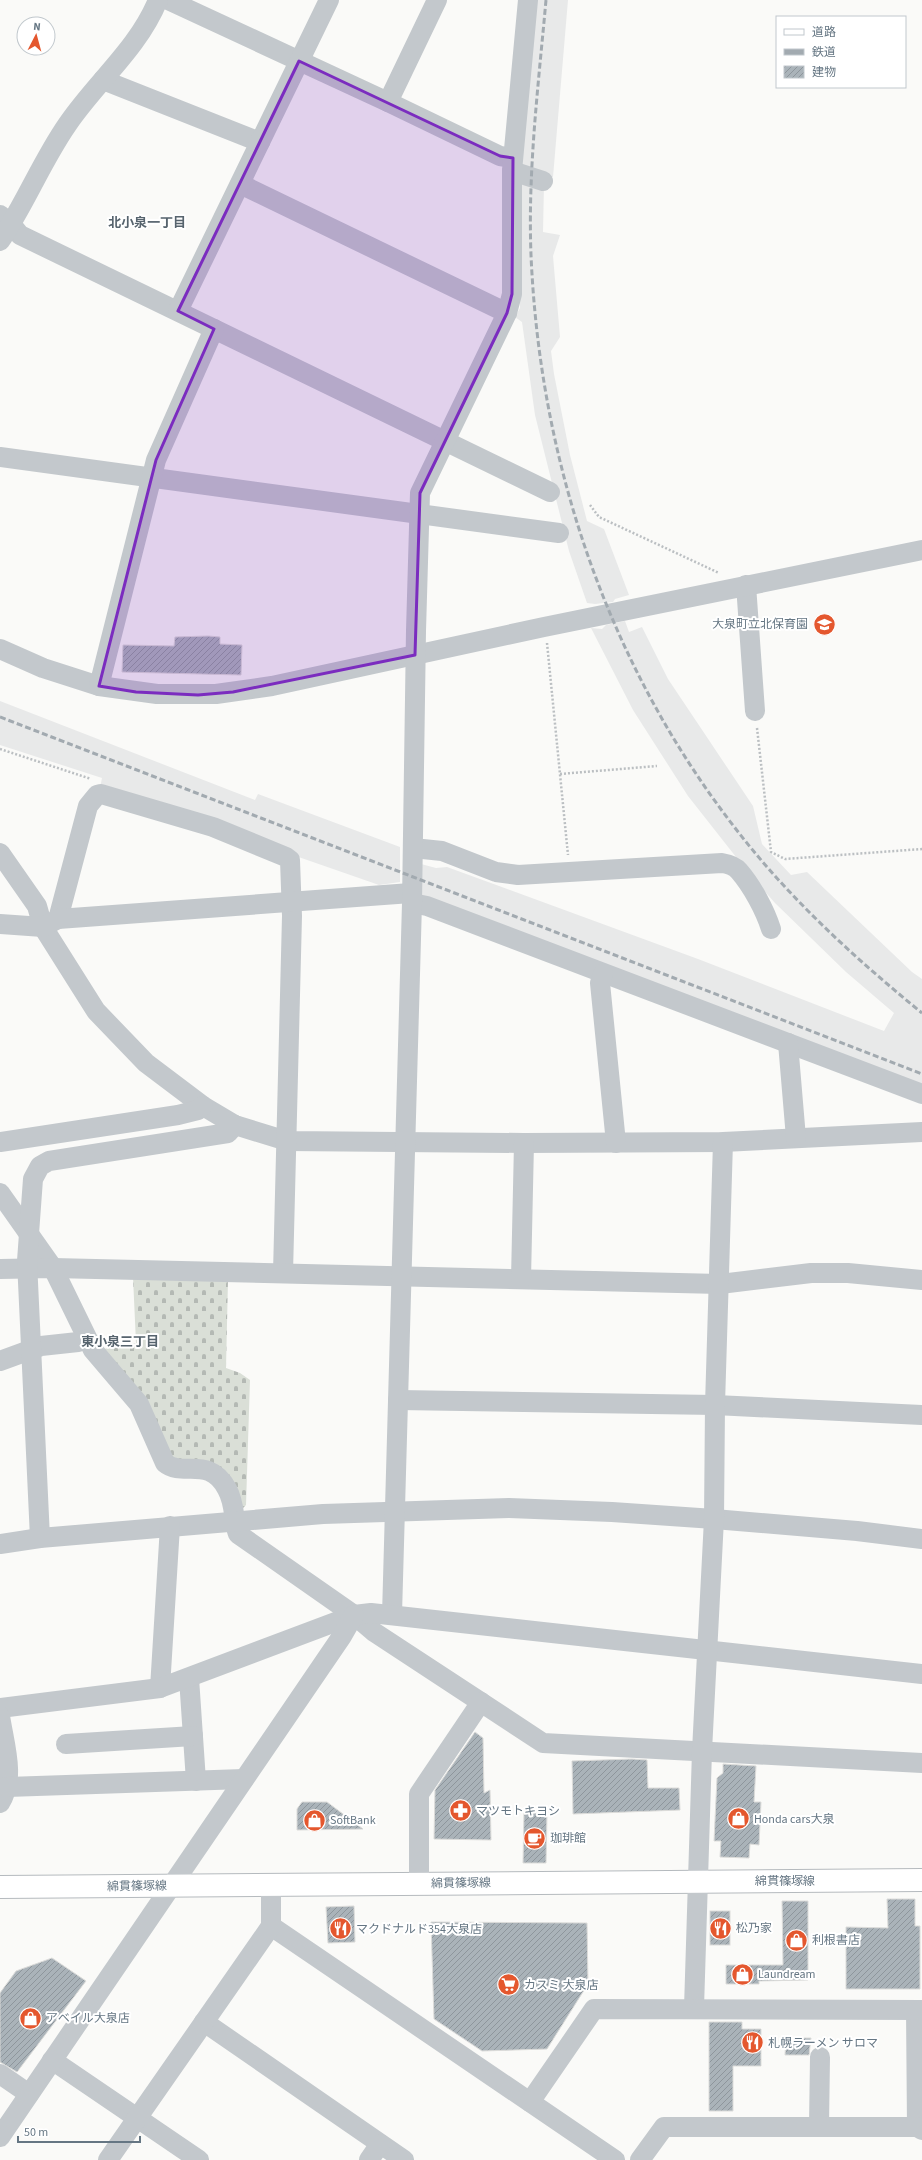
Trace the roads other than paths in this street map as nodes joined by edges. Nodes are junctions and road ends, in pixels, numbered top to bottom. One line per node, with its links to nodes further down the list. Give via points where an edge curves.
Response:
1 (158, 0): 7 (street, via 135,42)
2 (168, 0): 6 (street)
3 (329, 0): 6 (street)
4 (438, 0): 8 (street)
5 (528, 0): 10 (street)
6 (299, 61): 8 (street); 9 (street)
7 (103, 80): 9 (street); 13 (street, via 66,126)
8 (388, 102): 10 (street)
9 (260, 142): 12 (street)
10 (513, 164): 11 (street); 16 (street, via 512,294)
11 (543, 181)
12 (240, 184): 15 (street); 16 (street)
13 (6, 220): 14 (street); 15 (street, via 20,235)
14 (0, 240)
15 (178, 311): 17 (street)
16 (507, 313): 18 (street)
17 (214, 329): 18 (street); 20 (street, via 156,460)
18 (446, 442): 21 (street); 22 (street, via 420,493)
19 (0, 458): 20 (street)
20 (153, 477): 22 (street); 28 (street)
21 (550, 492)
22 (419, 513): 23 (street); 27 (street)
23 (559, 533)
24 (922, 550): 25 (street)
25 (746, 585): 27 (street); 29 (street)
26 (0, 649): 28 (street, via 43,668)
27 (416, 655): 28 (street, via 272,686 216,694 157,694); 30 (street)
28 (99, 686)
29 (755, 711)
30 (413, 848): 32 (street); 36 (street, via 442,851 503,873 518,875 729,864 738,870 755,896 767,916)
31 (0, 853): 34 (street)
32 (412, 898): 33 (street); 37 (street); 47 (street)
33 (291, 900): 34 (street); 34 (street, via 292,866 286,857 213,826 101,794 88,806); 45 (street)
34 (50, 923): 35 (street, via 32,928); 40 (street, via 96,1011 146,1063)
35 (0, 924)
36 (771, 929)
37 (603, 974): 38 (street); 50 (street, via 600,983)
38 (788, 1043): 39 (street); 44 (street)
39 (922, 1094)
40 (203, 1106): 41 (street, via 198,1110 178,1115); 42 (street)
41 (132, 1122): 46 (street); 51 (street)
42 (235, 1125): 45 (street); 51 (street, via 228,1133)
43 (922, 1132): 44 (street)
44 (796, 1138): 48 (street)
45 (287, 1141): 47 (street); 57 (street)
46 (0, 1142)
47 (405, 1142): 49 (street); 58 (street)
48 (723, 1142): 50 (street); 61 (street)
49 (524, 1143): 50 (street); 59 (street)
50 (616, 1143)
51 (138, 1147): 53 (street, via 49,1161 40,1166 32,1185)
52 (0, 1193): 53 (street)
53 (29, 1234): 54 (street); 55 (street)
54 (28, 1268): 55 (street); 56 (street); 63 (street)
55 (53, 1268): 57 (street); 62 (street)
56 (0, 1269)
57 (283, 1274): 58 (street)
58 (402, 1276): 59 (street); 65 (street)
59 (521, 1279): 61 (street)
60 (922, 1280): 61 (street, via 848,1273 818,1273)
61 (720, 1284): 66 (street)
62 (87, 1339): 63 (street); 70 (street, via 93,1350 139,1404 165,1463 173,1468 205,1469 220,1478 231,1498)
63 (31, 1349): 64 (street); 72 (street)
64 (0, 1361)
65 (398, 1400): 66 (street); 68 (street)
66 (715, 1405): 67 (street); 69 (street)
67 (922, 1415)
68 (396, 1511): 69 (street, via 509,1508); 70 (street, via 316,1514); 76 (street)
69 (714, 1519): 73 (street); 77 (street)
70 (236, 1522): 71 (street); 75 (street, via 238,1534)
71 (170, 1526): 72 (street); 80 (street)
72 (40, 1538): 74 (street)
73 (922, 1539)
74 (0, 1544)
75 (354, 1615): 76 (street); 79 (street); 81 (street, via 374,1632); 88 (street)
76 (392, 1615): 77 (street)
77 (708, 1649): 78 (street); 86 (street)
78 (922, 1674)
79 (189, 1678): 80 (street); 84 (street)
80 (160, 1688): 82 (street)
81 (481, 1702): 86 (street, via 543,1743); 93 (street, via 419,1794)
82 (0, 1708)
83 (0, 1716): 90 (street, via 8,1761)
84 (193, 1736): 85 (street); 89 (street)
85 (66, 1744)
86 (702, 1751): 87 (street); 92 (street)
87 (922, 1763)
88 (244, 1780): 89 (street); 95 (street)
89 (196, 1781): 90 (street)
90 (3, 1795)
91 (922, 1880): 92 (main road, 綿貫篠塚線)
92 (697, 1881): 93 (main road, 綿貫篠塚線); 98 (street)
93 (419, 1884): 94 (main road, 綿貫篠塚線)
94 (271, 1885): 95 (main road, 綿貫篠塚線); 97 (street)
95 (172, 1886): 96 (main road, 綿貫篠塚線); 102 (street)
96 (0, 1887)
97 (271, 1926): 100 (street); 105 (street)
98 (694, 2008): 99 (street); 105 (street, via 594,2008)
99 (919, 2010): 108 (street)
100 (204, 2022): 106 (street); 110 (street)
101 (820, 2057): 107 (street)
102 (52, 2060): 104 (street); 106 (street)
103 (0, 2074): 104 (street)
104 (29, 2094): 109 (street)
105 (530, 2102): 114 (street)
106 (137, 2118): 111 (street); 112 (street)
107 (819, 2126): 108 (street); 115 (street, via 664,2127)
108 (919, 2128)
109 (0, 2136)
110 (374, 2152): 113 (street)
111 (108, 2160)
112 (199, 2160)
113 (404, 2160)
114 (616, 2160)
115 (640, 2160)

